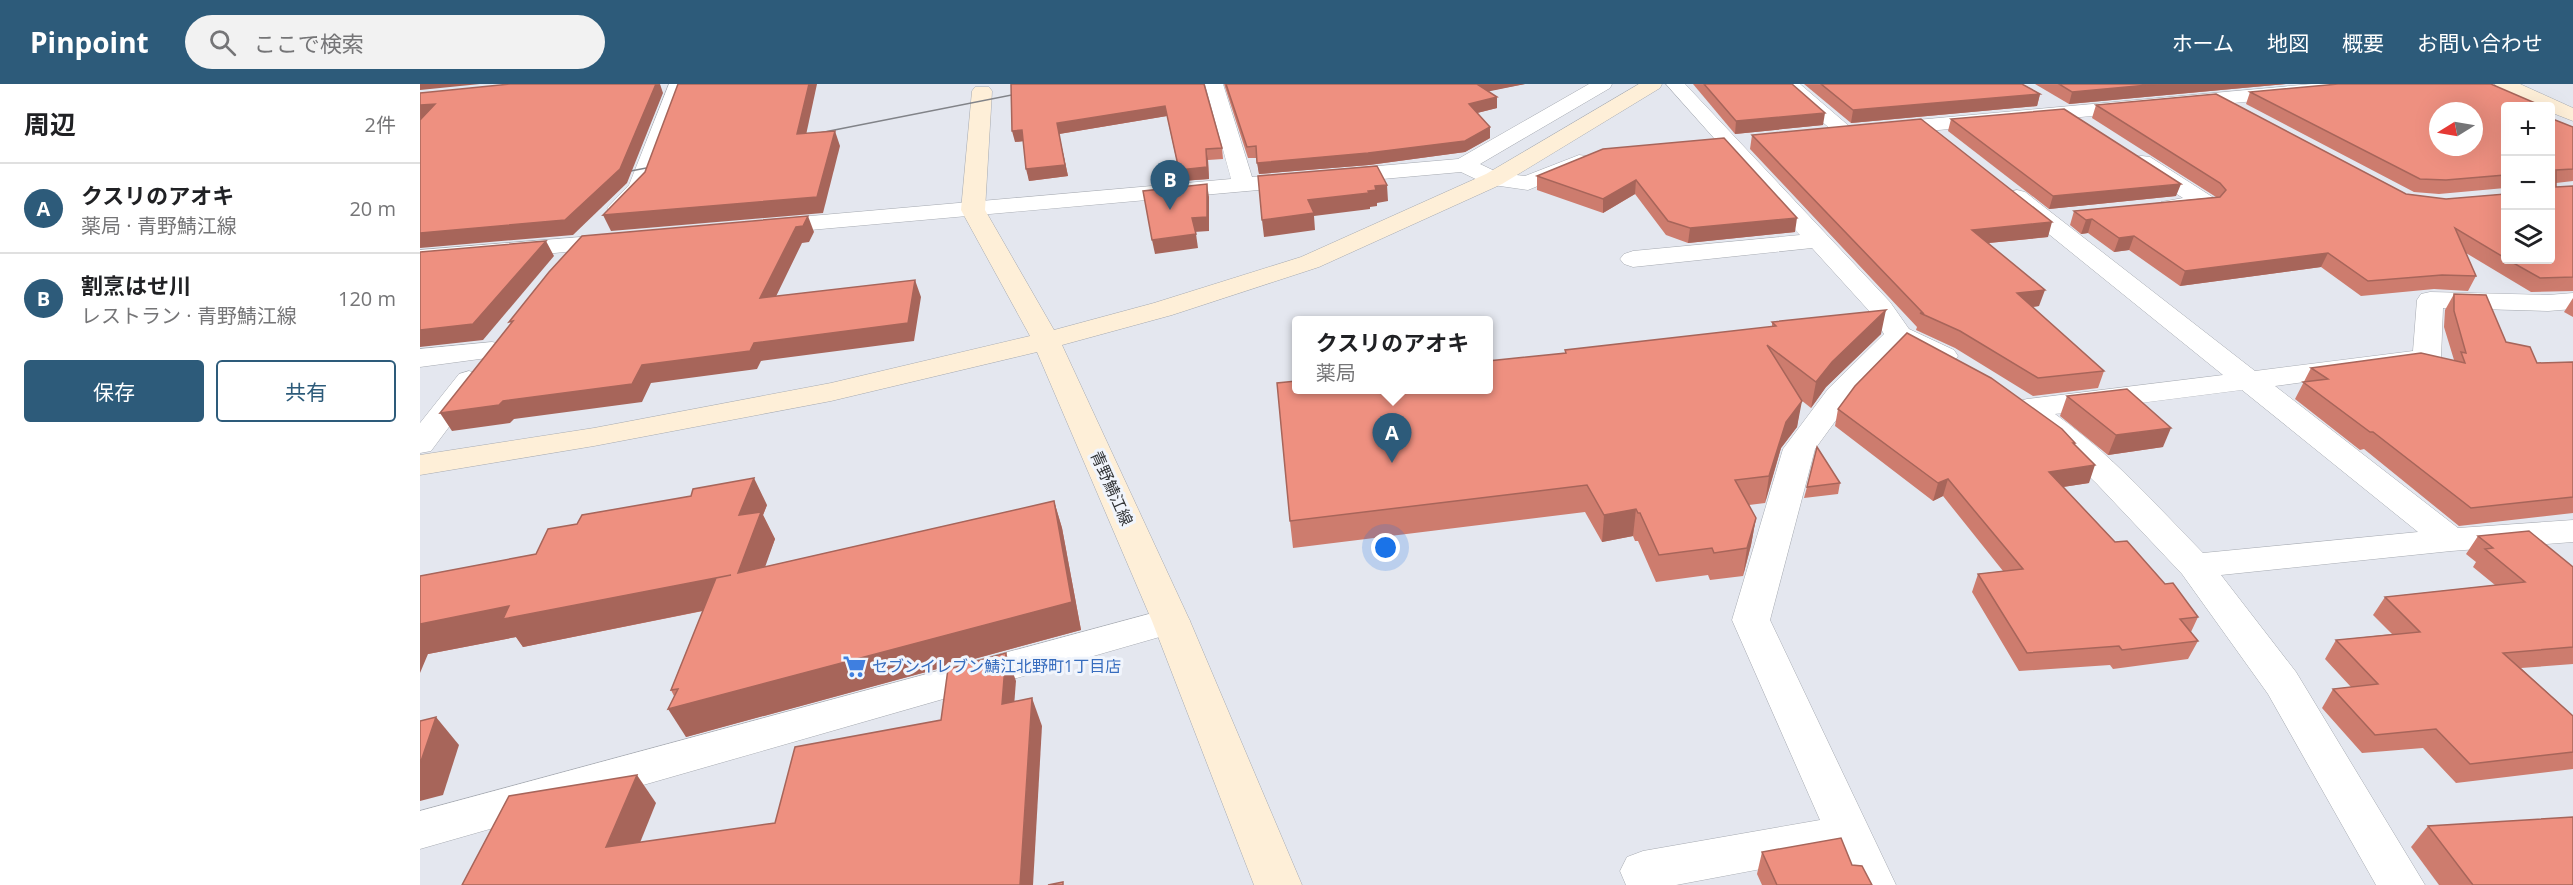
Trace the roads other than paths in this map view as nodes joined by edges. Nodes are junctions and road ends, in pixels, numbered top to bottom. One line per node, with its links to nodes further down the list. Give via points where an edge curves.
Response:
1 (678, 84): 33 (street, via 639,188)
2 (1214, 84): 25 (street)
3 (1603, 84): 22 (street)
4 (1653, 84): 23 (street)
5 (1675, 84): 32 (street)
6 (1789, 84): 17 (street)
7 (2374, 84): 10 (street)
8 (2504, 84): 13 (street)
9 (982, 91): 27 (street)
10 (2215, 92): 12 (street); 14 (street)
11 (2036, 95): 12 (street)
12 (2065, 112): 15 (street); 16 (street)
13 (2573, 115)
14 (2254, 119)
15 (1924, 124): 17 (street); 19 (street)
16 (2093, 130)
17 (1846, 132): 18 (street)
18 (1822, 134)
19 (1952, 146)
20 (2121, 148): 26 (street, via 2206,204)
21 (1601, 154): 23 (street, via 1528,183)
22 (1463, 165): 23 (street); 25 (street)
23 (1494, 179): 39 (street, via 1310,262)
24 (1998, 182): 29 (street)
25 (1243, 183): 27 (street)
26 (2148, 208)
27 (973, 210): 30 (street); 39 (street, 青野鯖江線)
28 (2079, 214): 29 (street)
29 (2044, 218): 42 (street)
30 (744, 229)
31 (639, 239): 33 (street)
32 (1819, 240): 35 (street); 38 (street, via 1881,308)
33 (580, 245): 34 (street); 36 (street)
34 (420, 258)
35 (1633, 259)
36 (553, 274)
37 (2573, 301): 42 (street, via 2430,300 2427,358)
38 (1899, 335): 41 (street); 50 (street, via 1839,395 1799,449 1751,620)
39 (1046, 341): 44 (street, via 831,392); 48 (street, 青野鯖江線)
40 (420, 358): 43 (street, via 499,342)
41 (1971, 372)
42 (2249, 381): 46 (street); 47 (street, via 2016,400 2068,438)
43 (420, 444)
44 (420, 465)
45 (2573, 531): 46 (street)
46 (2451, 540): 47 (street)
47 (2195, 566): 54 (street, via 2282,683)
48 (1172, 621): 49 (street); 52 (street, 青野鯖江線)
49 (420, 830)
50 (1847, 834): 51 (street); 53 (street)
51 (1643, 871)
52 (1278, 885)
53 (1872, 885)
54 (2401, 885)

